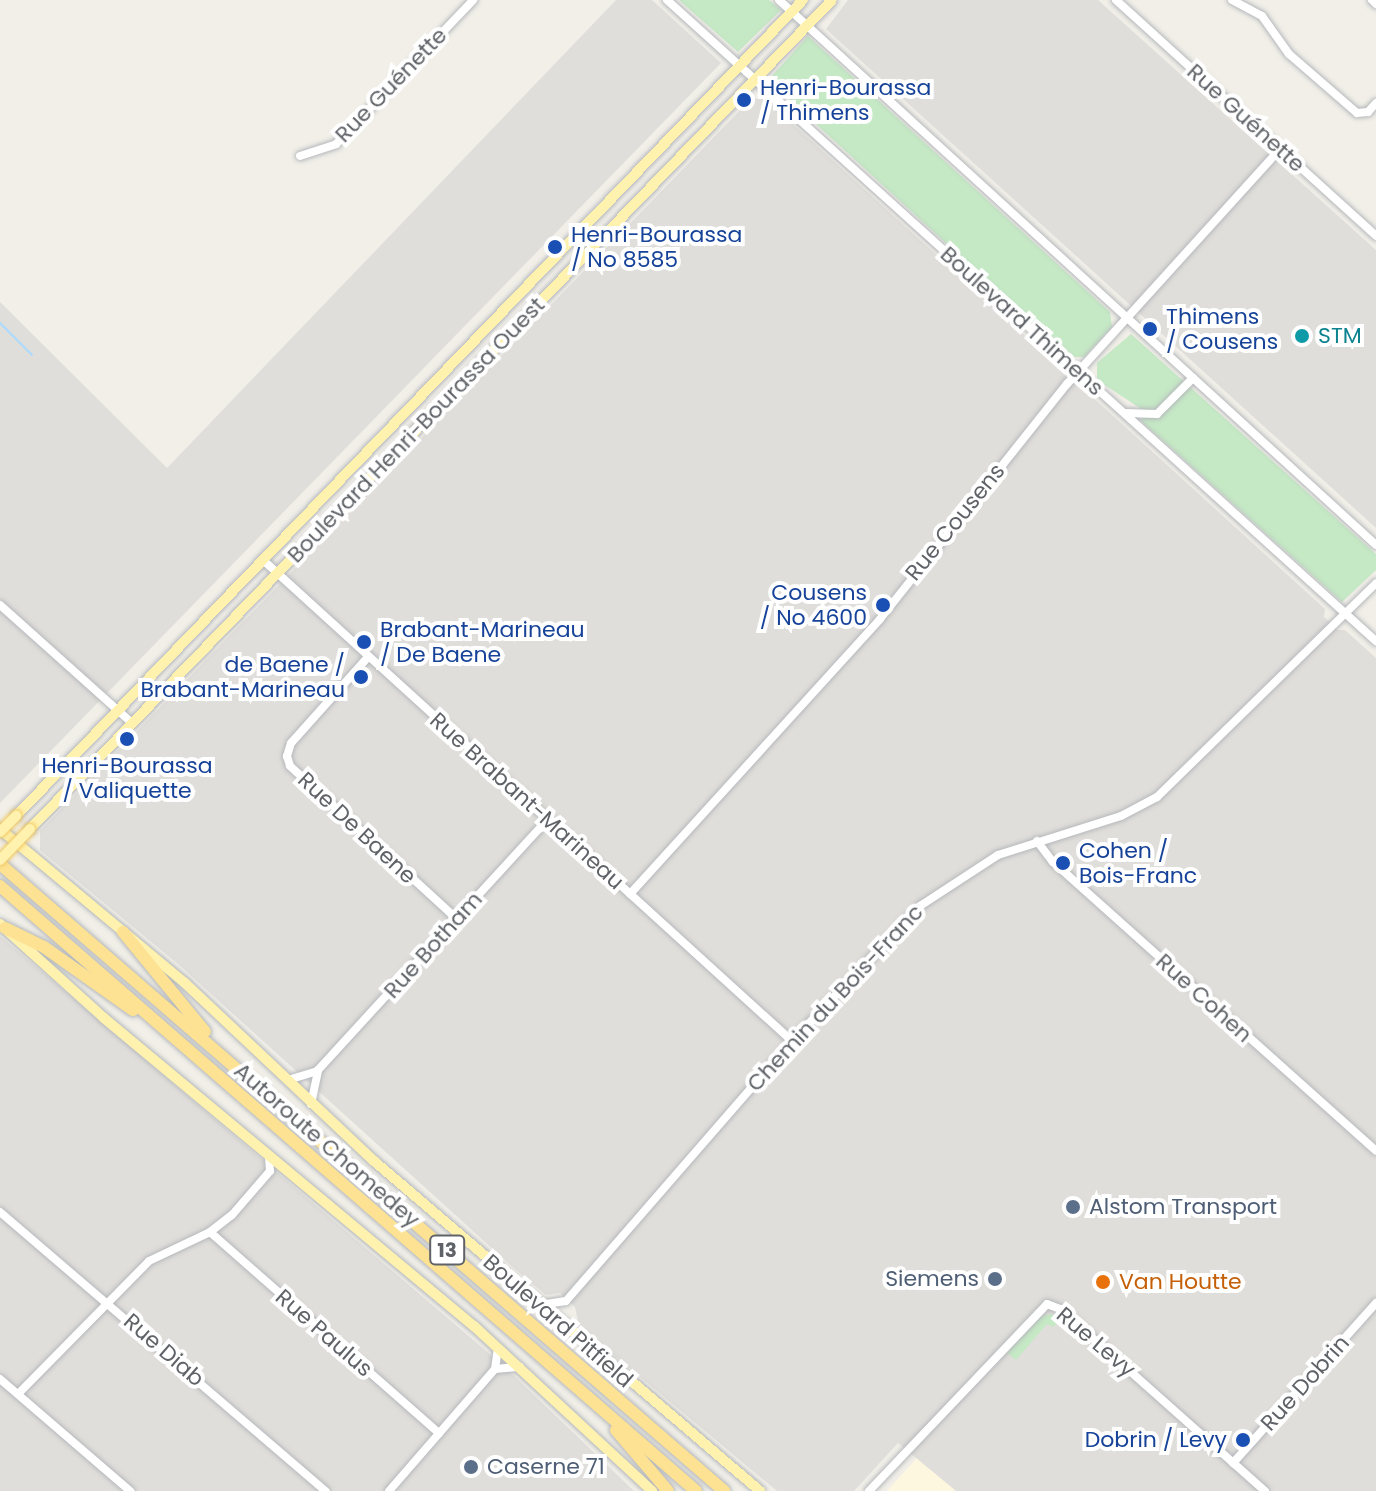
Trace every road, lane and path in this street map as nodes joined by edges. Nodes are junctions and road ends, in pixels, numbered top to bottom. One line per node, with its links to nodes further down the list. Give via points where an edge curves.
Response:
1 (473, 0): 14 (street, Rue Guénette, via 336,144)
2 (667, 0): 10 (street, Boulevard Thimens)
3 (779, 0): 8 (street)
4 (803, 0): 8 (main road, Boulevard Henri-Bourassa Ouest)
5 (832, 0): 9 (main road, Boulevard Henri-Bourassa Ouest)
6 (1116, 0): 13 (street, Rue Guénette)
7 (1232, 0): 12 (street, via 1262,16 1289,54 1357,113 1368,112)
8 (791, 11): 9 (street); 10 (main road, Boulevard Henri-Bourassa Ouest)
9 (807, 26): 11 (main road, Boulevard Henri-Bourassa Ouest); 16 (street)
10 (739, 65): 11 (street, Boulevard Thimens); 21 (main road, Boulevard Henri-Bourassa Ouest)
11 (755, 79): 17 (street, Boulevard Thimens); 22 (main road, Boulevard Henri-Bourassa Ouest)
12 (1376, 103)
13 (1280, 149): 15 (street, Rue Guénette); 16 (street, Rue Cousens)
14 (300, 156)
15 (1376, 236)
16 (1128, 319): 17 (street, Rue Cousens); 18 (street)
17 (1078, 372): 19 (street, Boulevard Thimens); 35 (street, Rue Cousens, via 880,619)
18 (1193, 378): 19 (street, via 1157,414); 20 (street)
19 (1124, 413): 25 (street, Boulevard Thimens)
20 (1376, 545)
21 (263, 560): 22 (street, Rue Brabant-Marineau); 28 (main road, Boulevard Henri-Bourassa Ouest)
22 (277, 573): 27 (street, Rue Brabant-Marineau); 29 (main road, Boulevard Henri-Bourassa Ouest)
23 (1376, 583): 25 (street, Chemin du Bois-Franc)
24 (0, 605): 28 (street)
25 (1345, 613): 26 (street, Boulevard Thimens); 32 (street, Chemin du Bois-Franc, via 1161,794 1121,816)
26 (1376, 641)
27 (368, 657): 30 (street, Rue Brabant-Marineau); 36 (street, Rue De Baene, via 291,743 287,756 297,772)
28 (118, 710): 29 (street); 31 (main road, Boulevard Henri-Bourassa Ouest, bridge)
29 (132, 723): 33 (main road, Boulevard Henri-Bourassa Ouest, bridge)
30 (547, 820): 35 (street, Rue Brabant-Marineau); 36 (street, Rue Botham)
31 (0, 831): 38 (main road, Boulevard Pitfield)
32 (1037, 841): 40 (street, Chemin du Bois-Franc, via 980,864 920,906); 45 (street, Rue Cohen, via 1053,862)
33 (0, 862): 41 (highway, Autoroute Chomedey / 13)
34 (0, 886): 39 (highway, Autoroute Chomedey / 13)
35 (630, 894): 40 (street, Rue Brabant-Marineau)
36 (457, 919): 42 (street, Rue Botham)
37 (2, 926): 39 (highway, via 44,947); 46 (main road, via 104,1018)
38 (123, 932): 41 (highway); 43 (main road, Boulevard Pitfield)
39 (172, 1036): 61 (highway, Autoroute Chomedey / 13)
40 (792, 1041): 52 (street, Chemin du Bois-Franc)
41 (219, 1051): 70 (highway, Autoroute Chomedey / 13)
42 (318, 1070): 43 (street, Rue Botham); 44 (street)
43 (288, 1080): 44 (main road, Boulevard Pitfield)
44 (311, 1104): 54 (main road, Boulevard Pitfield)
45 (1376, 1151)
46 (269, 1152): 47 (main road); 48 (street)
47 (290, 1170): 48 (street); 56 (main road)
48 (270, 1171): 50 (street)
49 (0, 1212): 51 (street, Rue Diab)
50 (210, 1232): 51 (street, via 149,1261); 62 (street, Rue Paulus)
51 (107, 1301): 60 (street); 65 (street, Rue Diab)
52 (564, 1302): 54 (street); 55 (street)
53 (1376, 1303): 63 (street, Rue Dobrin)
54 (540, 1305): 55 (main road, Boulevard Pitfield)
55 (565, 1326): 71 (main road, Boulevard Pitfield)
56 (498, 1348): 57 (main road); 58 (street)
57 (520, 1367): 58 (street); 67 (main road)
58 (495, 1369): 62 (street)
59 (0, 1379): 60 (street)
60 (19, 1393): 64 (street)
61 (594, 1402): 68 (highway); 69 (highway, Autoroute Chomedey / 13)
62 (439, 1433): 66 (street)
63 (1233, 1463): 72 (street, Rue Levy, via 1060,1309 1047,1304); 73 (street, Rue Levy)
64 (130, 1491)
65 (326, 1491)
66 (389, 1491)
67 (652, 1491)
68 (668, 1491)
69 (696, 1491)
70 (724, 1491)
71 (760, 1491)
72 (869, 1491)
73 (1265, 1491)

